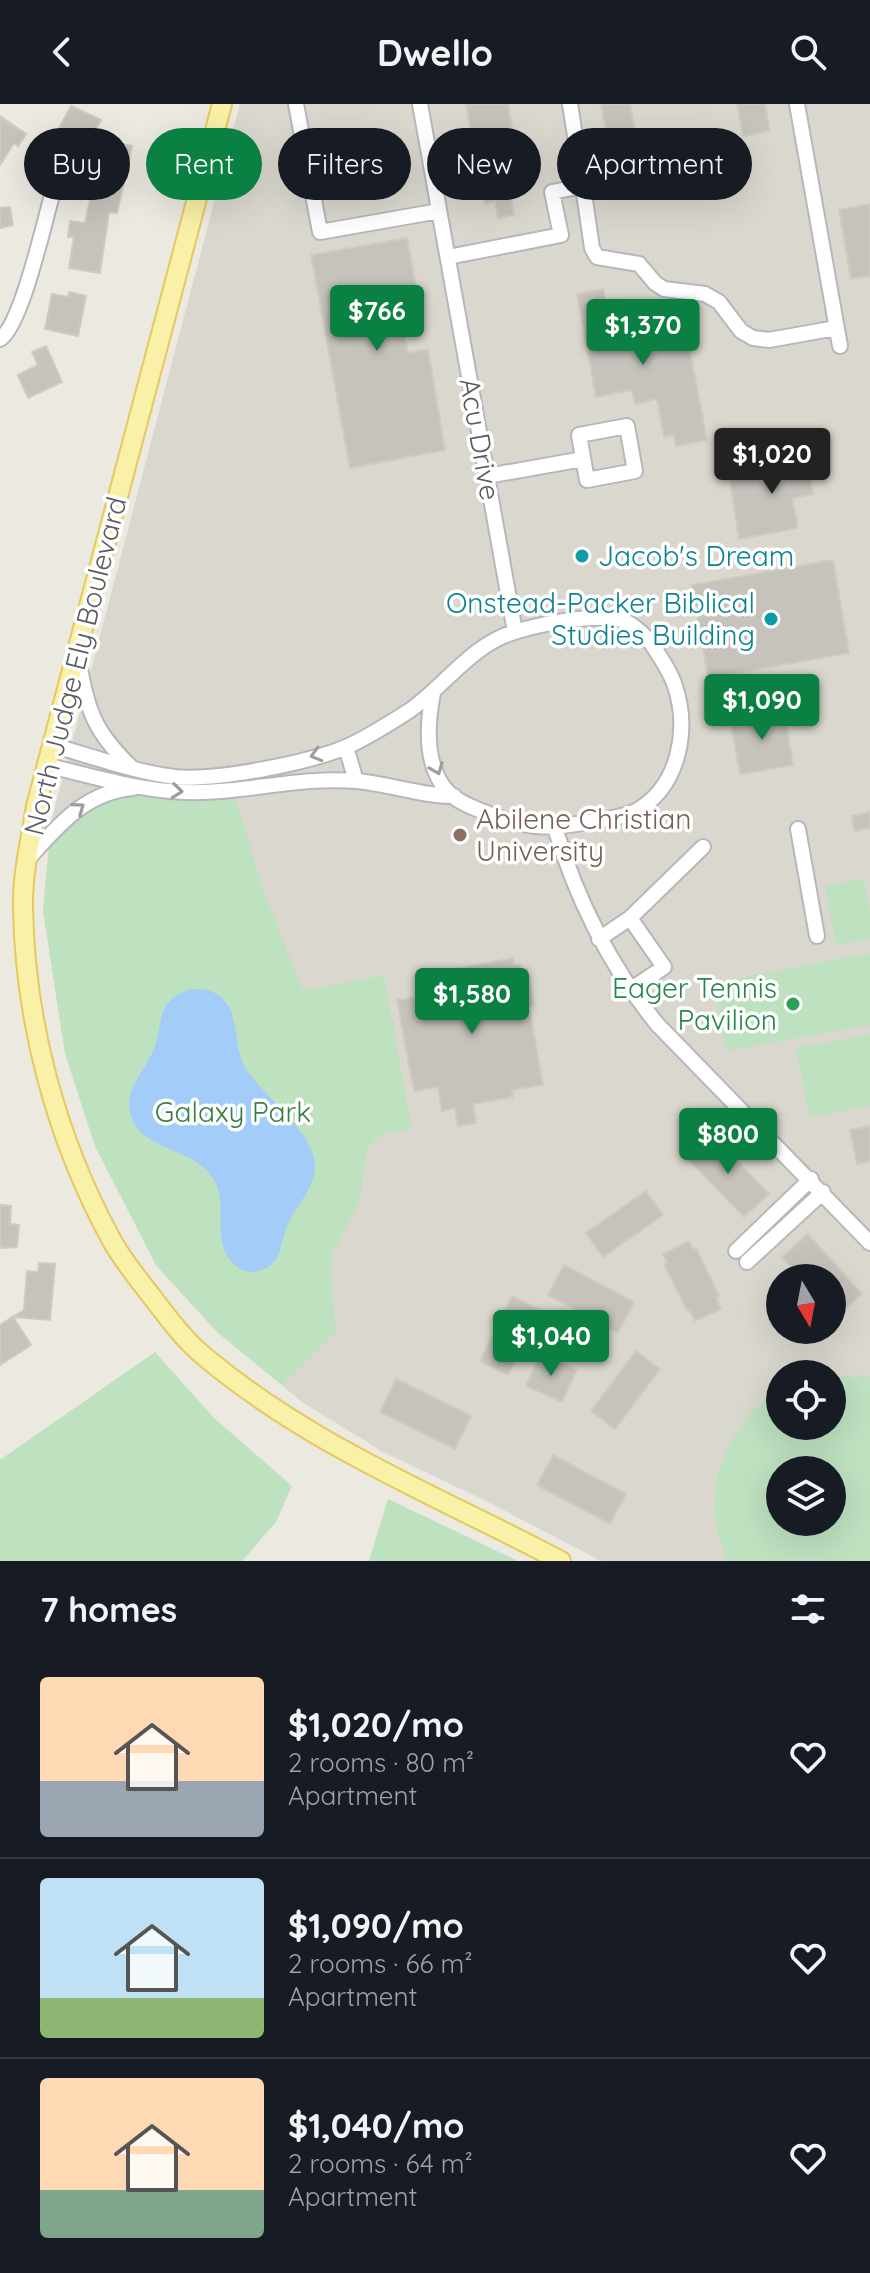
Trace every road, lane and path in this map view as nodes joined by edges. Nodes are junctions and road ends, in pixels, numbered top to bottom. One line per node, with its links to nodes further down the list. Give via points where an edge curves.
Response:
1 (296, 104): 10 (street, via 320,232)
2 (420, 104): 10 (street, Acu Drive)
3 (570, 104): 6 (street)
4 (797, 104): 12 (street)
5 (220, 106): 18 (main road, North Judge Ely Boulevard)
6 (574, 128)
7 (557, 191): 11 (street, via 552,192 561,235)
8 (51, 200): 13 (street, via 17,316)
9 (585, 200): 12 (street, via 597,257 639,264 664,289 705,294 753,338)
10 (439, 211): 11 (street, Acu Drive)
11 (448, 257): 16 (street, Acu Drive)
12 (836, 328): 14 (street)
13 (0, 339)
14 (840, 346)
15 (583, 459): 15 (street, via 587,480 635,471 627,426 579,435); 16 (street)
16 (487, 476): 17 (street, Acu Drive)
17 (515, 632): 19 (street, via 463,662); 27 (street, via 598,618 627,622 649,640 675,686 678,756 660,791 633,813)
18 (77, 652): 20 (main road, North Judge Ely Boulevard); 23 (street, via 95,724)
19 (433, 693): 21 (street); 26 (street, one-way to 26, via 431,754 446,790)
20 (52, 745): 22 (main road, North Judge Ely Boulevard); 23 (street)
21 (346, 747): 23 (street, one-way to 23, via 225,776 175,777); 24 (street)
22 (45, 765): 25 (street); 30 (main road, North Judge Ely Boulevard)
23 (130, 767)
24 (356, 781): 25 (street, one-way to 24, via 183,793); 26 (street)
25 (147, 787): 30 (street, one-way to 25, via 80,805 104,794)
26 (454, 796): 27 (street, via 517,825)
27 (555, 828): 33 (street, via 568,872)
28 (798, 829): 32 (street)
29 (703, 847): 31 (street)
30 (28, 859): 38 (main road, North Judge Ely Boulevard, via 22,904 25,958 45,1075 88,1193 112,1241 163,1311 203,1355 322,1440)
31 (630, 918): 33 (street); 34 (street, via 664,967)
32 (817, 936)
33 (599, 939): 34 (street)
34 (630, 990): 35 (street, via 657,1024)
35 (811, 1179): 36 (street); 36 (street, via 741,1256)
36 (823, 1192): 37 (street)
37 (870, 1243)
38 (561, 1561)

